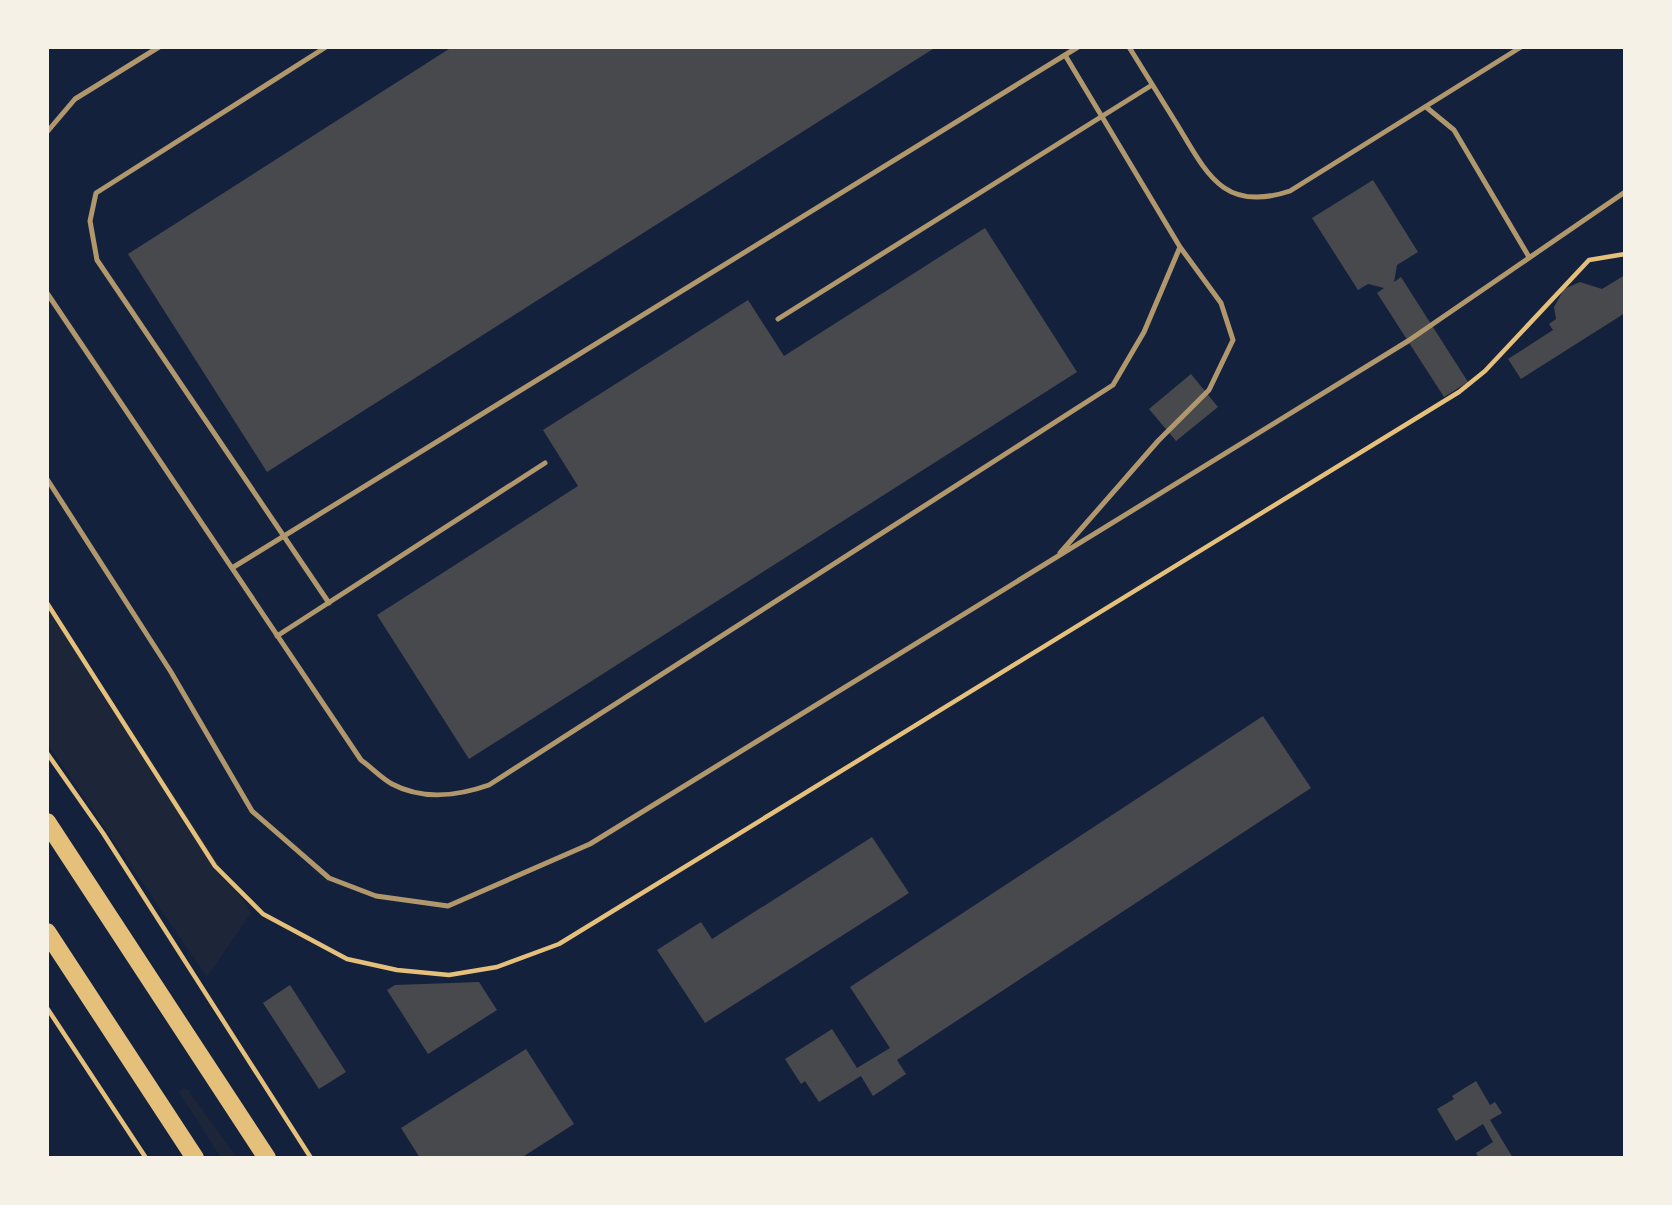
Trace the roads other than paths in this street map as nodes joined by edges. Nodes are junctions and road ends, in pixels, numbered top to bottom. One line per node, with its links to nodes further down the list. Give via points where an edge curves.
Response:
1 (159, 47): 10 (lane, via 75,99)
2 (326, 47): 18 (lane, via 96,193 90,221 97,260)
3 (1078, 47): 6 (lane)
4 (1129, 47): 7 (lane)
5 (1521, 47): 8 (lane)
6 (1065, 55): 9 (lane); 18 (lane)
7 (1152, 85): 8 (lane, via 1205,172 1248,197 1290,191); 9 (lane)
8 (1426, 107): 13 (lane, via 1454,131)
9 (1101, 115): 12 (lane); 15 (lane)
10 (47, 132)
11 (1625, 192): 13 (lane)
12 (1180, 247): 19 (lane, via 1221,303 1233,340 1209,390 1158,440); 22 (lane, via 1144,332 1113,385 489,785 465,794 428,795 392,784 361,760)
13 (1530, 257): 19 (lane, via 1408,341)
14 (47, 293): 20 (lane)
15 (778, 319)
16 (545, 463): 21 (lane)
17 (47, 479): 19 (lane, via 171,672 252,811 329,878 376,896 448,906 590,844)
18 (284, 537): 20 (lane); 21 (lane)
19 (1055, 558)
20 (232, 568): 22 (lane)
21 (328, 603): 22 (lane)
22 (277, 636)
23 (47, 822): 26 (main road)
24 (47, 932): 25 (main road)
25 (195, 1158)
26 (267, 1158)

